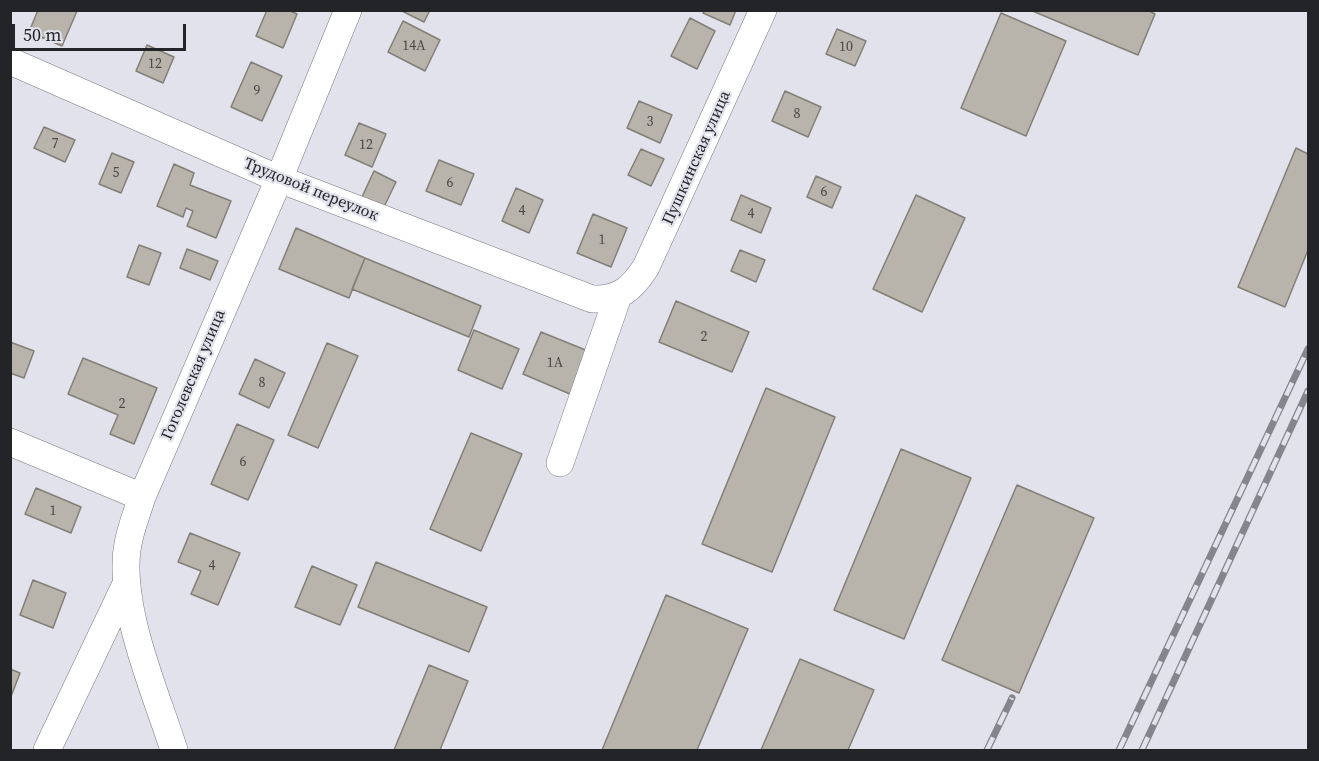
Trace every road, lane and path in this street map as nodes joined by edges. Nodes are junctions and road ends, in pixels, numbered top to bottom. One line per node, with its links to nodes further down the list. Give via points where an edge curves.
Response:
1 (348, 10): 4 (street, Гоголевская улица)
2 (763, 10): 5 (street, Пушкинская улица, via 667,225 638,280)
3 (10, 61): 4 (street, Трудовой переулок)
4 (279, 179): 5 (street, Трудовой переулок, via 592,298); 8 (street, Гоголевская улица)
5 (618, 296): 7 (street)
6 (10, 442): 8 (street)
7 (560, 463)
8 (142, 497): 9 (street, Гоголевская улица, via 128,538)
9 (126, 584): 10 (street); 11 (street, Гоголевская улица, via 141,648)
10 (47, 750)
11 (174, 750)

